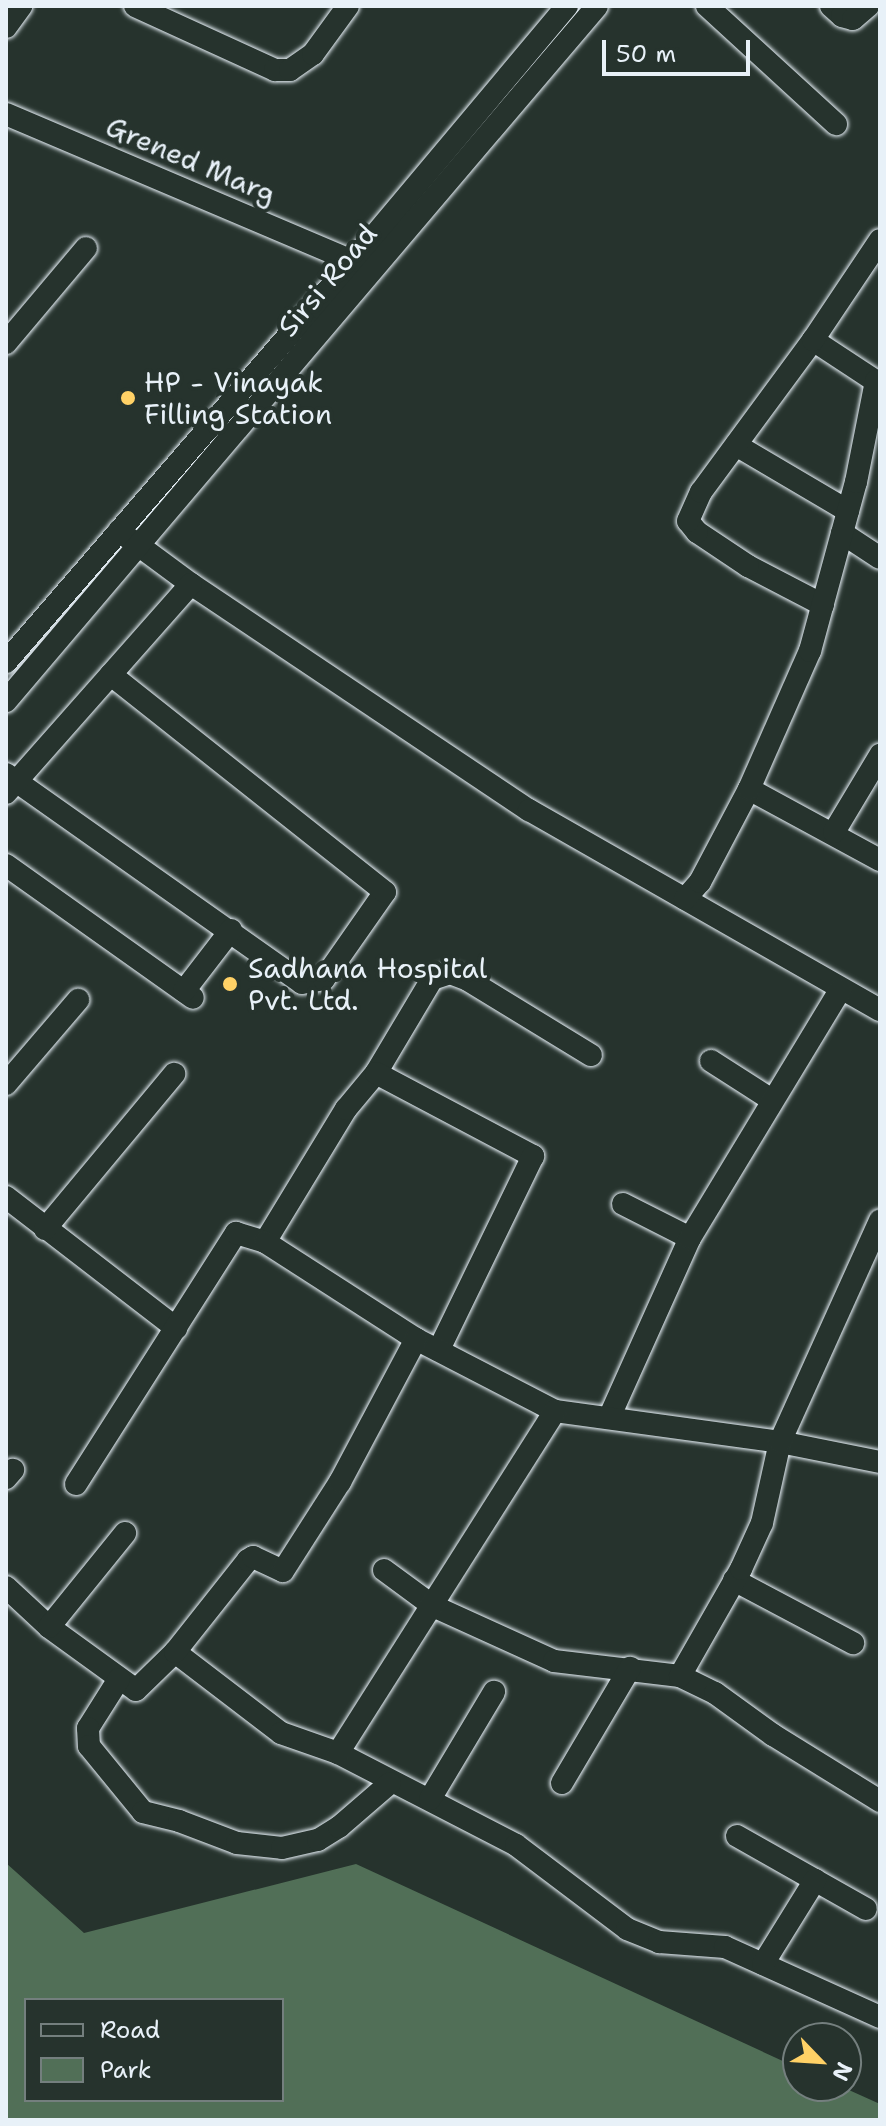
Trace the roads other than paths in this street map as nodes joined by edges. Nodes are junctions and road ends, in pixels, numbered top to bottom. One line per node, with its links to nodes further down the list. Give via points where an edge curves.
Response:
1 (21, 6): 9 (street)
2 (348, 6): 8 (street, via 313,54 290,70 259,65)
3 (567, 6): 14 (street, Sirsi Road)
4 (597, 6): 22 (street, Sirsi Road)
5 (707, 6): 11 (street)
6 (831, 6): 7 (street, via 853,19)
7 (868, 6)
8 (145, 8)
9 (6, 27)
10 (6, 114): 14 (street, Grened Marg)
11 (836, 124)
12 (880, 240): 15 (street)
13 (86, 248): 16 (street)
14 (353, 261): 20 (street, Sirsi Road)
15 (813, 340): 17 (street); 18 (street)
16 (6, 343)
17 (878, 382): 19 (street)
18 (736, 445): 19 (street); 25 (street, via 701,492 688,521 738,560)
19 (848, 511): 21 (street)
20 (119, 531): 22 (street); 26 (street, Sirsi Road)
21 (842, 533): 23 (street); 25 (street)
22 (141, 547): 24 (street); 28 (street, Sirsi Road)
23 (880, 558)
24 (191, 584): 27 (street); 35 (street, via 529,810)
25 (823, 605): 31 (street, via 810,651)
26 (6, 662)
27 (111, 675): 30 (street); 36 (street, via 385,892 317,983 302,983)
28 (6, 701)
29 (880, 755): 32 (street)
30 (9, 784): 36 (street)
31 (749, 789): 32 (street); 35 (street, via 700,882)
32 (834, 832): 33 (street)
33 (880, 860)
34 (6, 865): 36 (street, via 189,994)
35 (685, 899): 37 (street)
36 (231, 930)
37 (840, 990): 39 (street); 45 (street)
38 (78, 1000): 44 (street)
39 (880, 1010)
40 (591, 1055): 42 (street, via 450,973 432,979)
41 (711, 1061): 45 (street)
42 (376, 1073): 51 (street, via 346,1109); 54 (street, via 533,1156)
43 (174, 1074): 48 (street)
44 (6, 1084)
45 (772, 1100): 50 (street)
46 (6, 1197): 48 (street)
47 (623, 1204): 50 (street)
48 (45, 1229): 52 (street)
49 (878, 1230): 57 (street)
50 (690, 1238): 56 (street)
51 (265, 1242): 52 (street, via 236,1233); 53 (street)
52 (176, 1328): 59 (street)
53 (416, 1339): 54 (street); 67 (street, via 340,1482 283,1571 253,1557 248,1560)
54 (439, 1350): 55 (street)
55 (555, 1411): 56 (street); 64 (street)
56 (609, 1418): 57 (street)
57 (780, 1442): 58 (street); 62 (street, via 762,1523)
58 (880, 1462)
59 (76, 1484)
60 (125, 1533): 65 (street)
61 (384, 1570): 64 (street)
62 (734, 1580): 66 (street); 69 (street)
63 (6, 1587): 65 (street)
64 (433, 1606): 68 (street, via 554,1661); 72 (street)
65 (49, 1627): 70 (street)
66 (853, 1643)
67 (175, 1652): 70 (street, via 139,1690); 72 (street, via 281,1733)
68 (630, 1668): 69 (street); 74 (street)
69 (680, 1676): 76 (street, via 715,1693)
70 (119, 1679): 73 (street, via 88,1728 89,1746 143,1812 237,1843 282,1848 318,1840)
71 (494, 1692): 75 (street)
72 (338, 1753): 73 (street)
73 (390, 1783): 75 (street)
74 (562, 1783)
75 (430, 1799): 80 (street, via 516,1845 627,1929 659,1942 725,1947)
76 (880, 1801)
77 (737, 1836): 78 (street)
78 (815, 1880): 79 (street); 80 (street)
79 (866, 1909)
80 (763, 1964): 81 (street)
81 (880, 2017)

